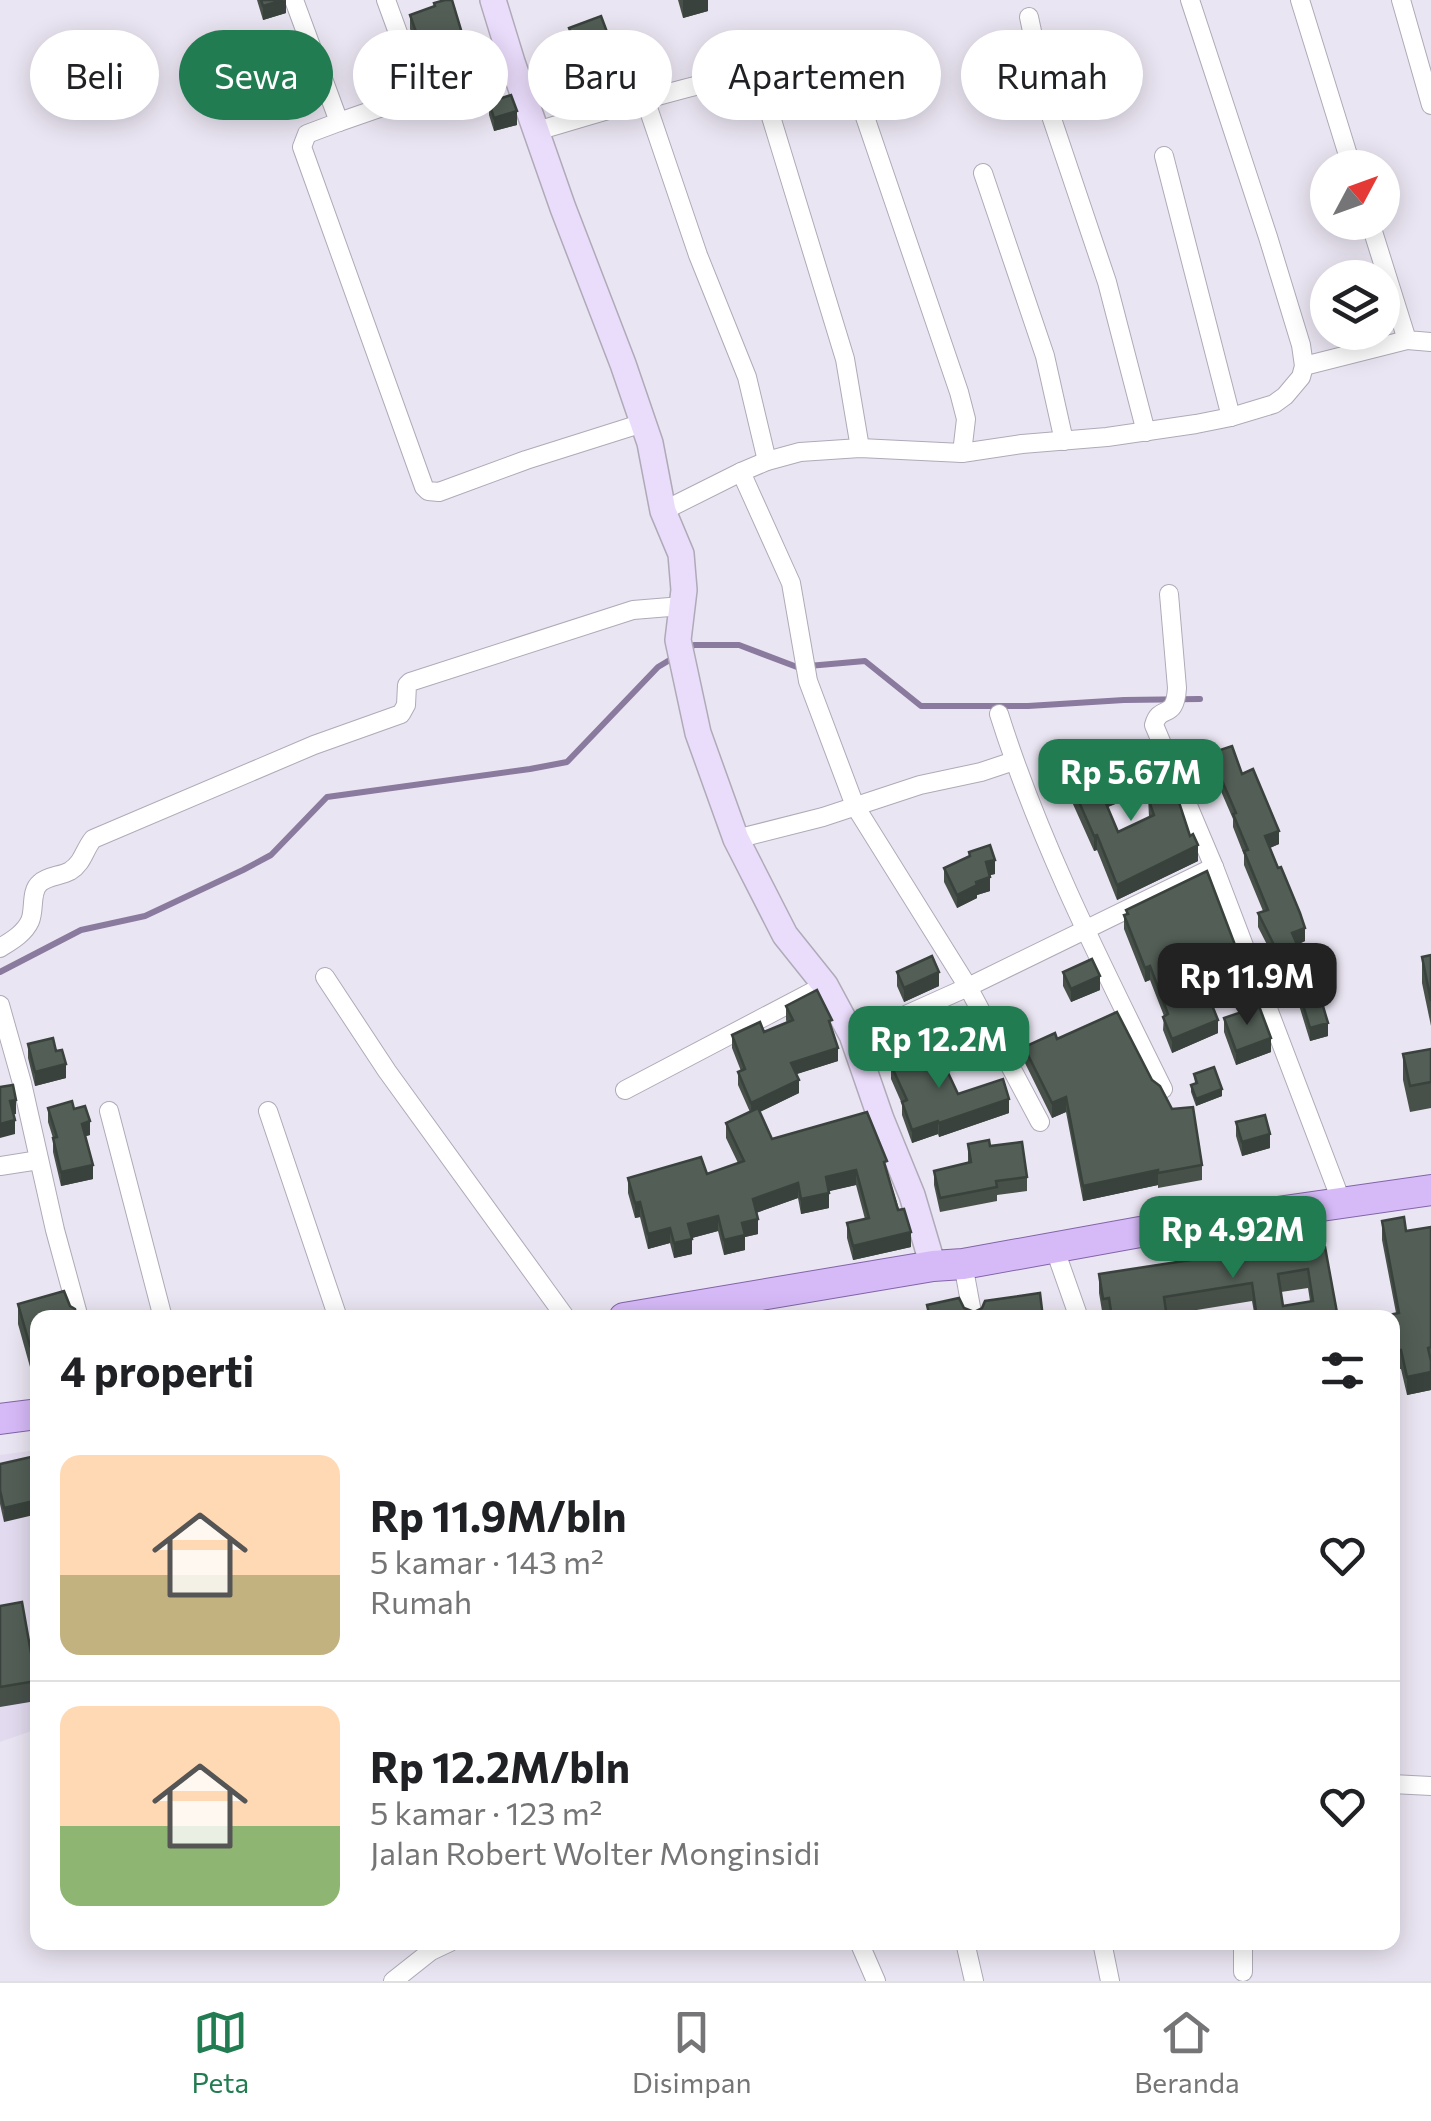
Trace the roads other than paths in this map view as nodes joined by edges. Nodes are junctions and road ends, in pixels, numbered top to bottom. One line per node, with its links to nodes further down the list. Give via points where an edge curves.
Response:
1 (294, 0): 17 (street)
2 (386, 0): 8 (street)
3 (492, 0): 9 (main road)
4 (1190, 0): 25 (street)
5 (1300, 0): 19 (street)
6 (1402, 0): 11 (street)
7 (1029, 17): 28 (street, via 1048,107 1108,282)
8 (397, 30)
9 (512, 62): 10 (street); 18 (main road)
10 (508, 63)
11 (1431, 105)
12 (353, 117): 17 (street)
13 (576, 120): 18 (street)
14 (652, 120): 32 (street, via 747,378)
15 (771, 120): 30 (street, via 845,359)
16 (866, 120): 31 (street, via 958,392 966,420)
17 (340, 122): 27 (street, via 306,134 302,146 424,488 438,492)
18 (537, 132): 27 (main road)
19 (1346, 150)
20 (1164, 156): 26 (street)
21 (983, 172): 29 (street, via 1045,356)
22 (1376, 240): 23 (street)
23 (1407, 340): 24 (street); 25 (street)
24 (1431, 342)
25 (1304, 366): 26 (street, via 1274,404)
26 (1231, 416): 28 (street)
27 (643, 423): 34 (main road)
28 (1146, 432): 29 (street)
29 (1064, 441): 31 (street)
30 (860, 448): 31 (street); 32 (street)
31 (962, 452)
32 (767, 461): 33 (street)
33 (741, 472): 34 (street); 39 (street, via 792,582 808,681)
34 (663, 511): 36 (main road, via 681,554)
35 (1169, 594): 41 (street, via 1177,695 1154,725)
36 (682, 606): 40 (main road, via 678,640 698,733); 43 (street, via 633,610 410,682 401,714 93,839 71,870 40,882 32,918)
37 (999, 714): 38 (street)
38 (1014, 761): 39 (street); 42 (street)
39 (855, 806): 40 (street); 46 (street)
40 (736, 839): 45 (main road, via 785,935)
41 (1214, 867): 42 (street); 59 (street)
42 (1085, 930): 46 (street); 50 (street)
43 (0, 948)
44 (325, 977): 65 (street)
45 (825, 985): 48 (main road); 52 (street)
46 (968, 988): 48 (street); 55 (street)
47 (0, 1005): 49 (street)
48 (852, 1035): 61 (main road, via 912,1195)
49 (22, 1082): 51 (street); 56 (street)
50 (1163, 1089)
51 (0, 1090)
52 (625, 1090)
53 (268, 1110): 64 (street)
54 (109, 1111): 63 (street)
55 (1040, 1122)
56 (39, 1160): 57 (street); 62 (street)
57 (0, 1166)
58 (1431, 1190): 59 (main road)
59 (1342, 1203): 60 (main road)
60 (1054, 1247): 61 (main road); 68 (street)
61 (948, 1265): 66 (main road); 67 (street)
62 (77, 1310)
63 (160, 1310)
64 (335, 1310)
65 (560, 1310)
66 (719, 1310)
67 (970, 1310)
68 (1076, 1310)
69 (30, 1415): 70 (main road)
70 (0, 1419)
71 (1400, 1784): 72 (street)
72 (1431, 1786)
73 (433, 1950): 79 (street)
74 (862, 1950): 80 (street)
75 (967, 1950): 81 (street)
76 (1104, 1950): 82 (street)
77 (1242, 1950): 78 (street)
78 (1243, 1972)
79 (393, 1981)
80 (876, 1981)
81 (974, 1981)
82 (1110, 1981)

